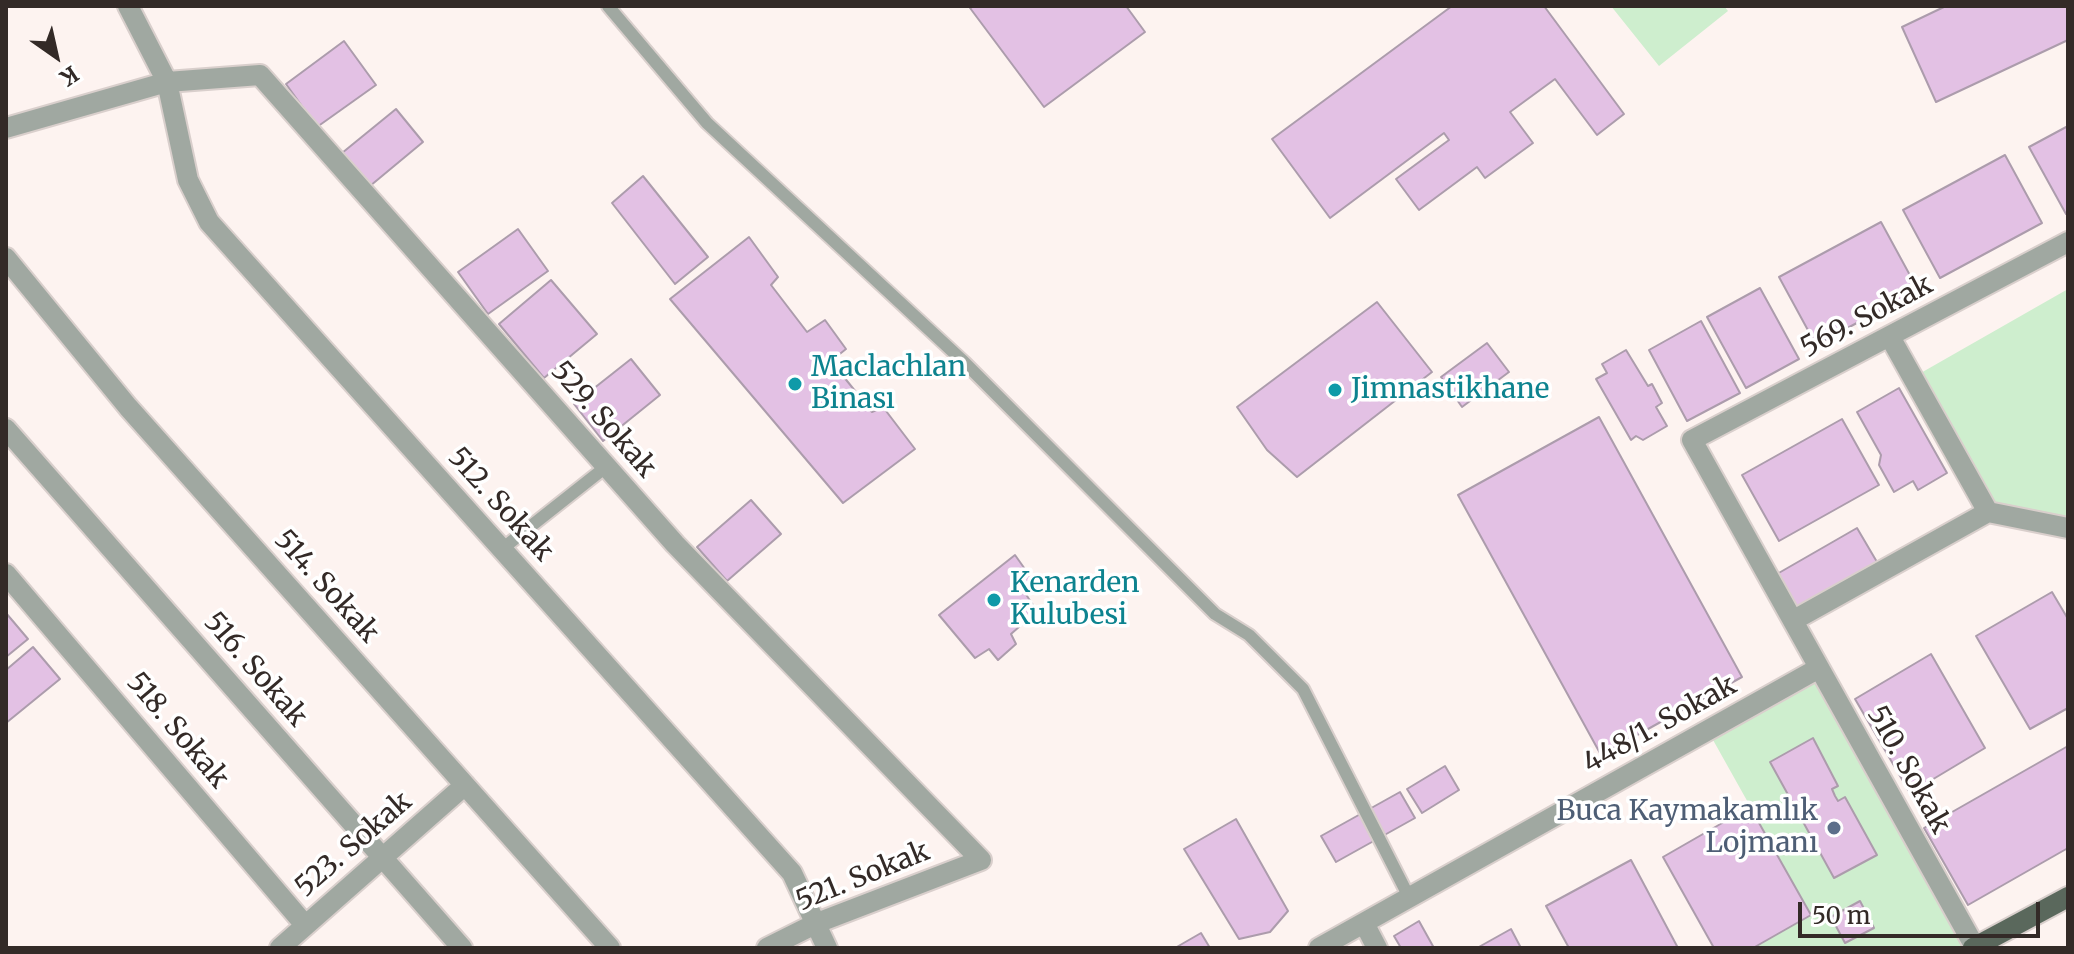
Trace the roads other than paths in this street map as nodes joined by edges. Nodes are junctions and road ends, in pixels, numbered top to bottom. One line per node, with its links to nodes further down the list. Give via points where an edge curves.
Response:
1 (128, 6): 3 (street, 512. Sokak)
2 (608, 6): 20 (lane, via 707,123 964,362 1215,614 1249,635 1303,689)
3 (167, 82): 4 (street); 10 (street, 529. Sokak, via 260,75); 13 (street, 512. Sokak, via 188,180 209,222)
4 (6, 128)
5 (2068, 242): 7 (street, 569. Sokak)
6 (6, 258): 17 (street, 514. Sokak, via 128,407)
7 (1890, 337): 9 (street, 569. Sokak); 11 (street)
8 (6, 429): 18 (street, 516. Sokak)
9 (1692, 440): 15 (street, 510. Sokak)
10 (607, 466): 13 (lane); 19 (street, 529. Sokak, via 675,544)
11 (1988, 512): 12 (street); 15 (street)
12 (2068, 528)
13 (502, 549): 22 (street, 512. Sokak, via 792,873)
14 (6, 574): 24 (street, 518. Sokak)
15 (1794, 620): 16 (street, 510. Sokak)
16 (1819, 668): 20 (street, 448/1. Sokak); 25 (street, 510. Sokak)
17 (465, 785): 18 (street, 523. Sokak); 28 (street, 514. Sokak)
18 (382, 857): 24 (street, 523. Sokak); 27 (street, 516. Sokak)
19 (981, 860): 22 (street, 521. Sokak)
20 (1409, 897): 23 (street, 448/1. Sokak)
21 (2068, 897): 25 (main road)
22 (817, 923): 29 (street, 521. Sokak); 30 (street, 512. Sokak)
23 (1364, 923): 31 (street, 448/1. Sokak); 32 (street)
24 (305, 925): 26 (street, 523. Sokak)
25 (1974, 947)
26 (280, 948)
27 (462, 948)
28 (610, 948)
29 (767, 948)
30 (827, 948)
31 (1319, 948)
32 (1377, 948)

